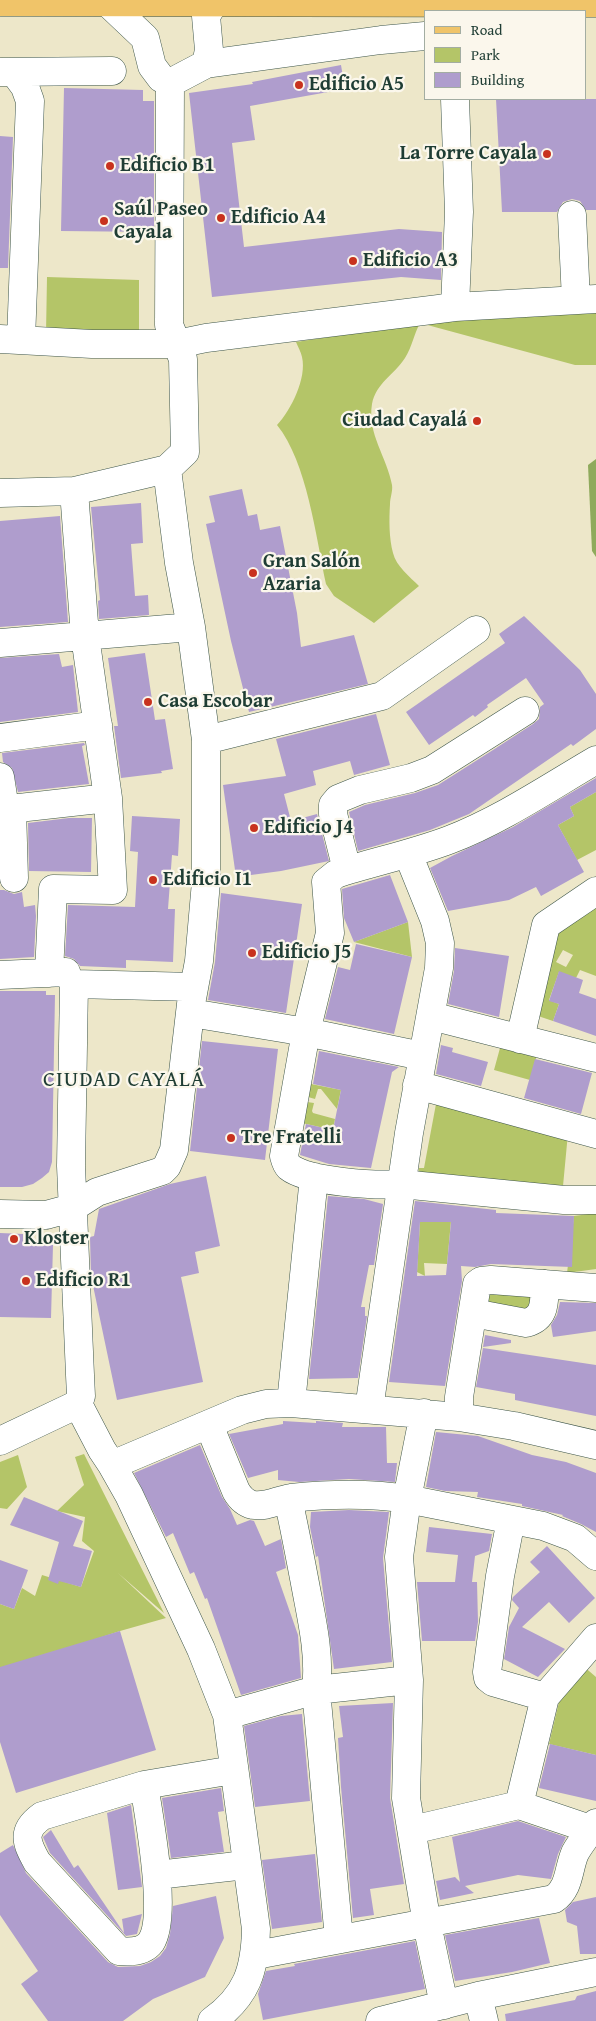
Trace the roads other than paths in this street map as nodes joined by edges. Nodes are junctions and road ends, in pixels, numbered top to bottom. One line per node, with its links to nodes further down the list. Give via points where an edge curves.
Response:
1 (0, 2): 2 (main road)
2 (108, 2): 3 (main road); 12 (street, via 145,38 152,66 161,78)
3 (214, 2): 5 (main road); 9 (street, via 206,16 209,50)
4 (546, 3): 5 (main road); 6 (main road); 7 (street)
5 (446, 7)
6 (591, 8)
7 (523, 10)
8 (424, 36): 9 (street)
9 (206, 64): 12 (street)
10 (112, 71): 11 (street)
11 (7, 72): 17 (street, via 25,87 30,101)
12 (170, 83): 18 (street, via 170,325)
13 (455, 100): 16 (street, via 459,212)
14 (572, 215): 15 (street)
15 (586, 300): 16 (street)
16 (455, 307): 18 (street)
17 (10, 340): 18 (street)
18 (177, 344): 19 (street, via 183,359 185,452)
19 (167, 469): 20 (street); 22 (street)
20 (74, 491): 21 (street); 24 (street)
21 (0, 493)
22 (191, 627): 24 (street); 29 (street)
23 (476, 630): 29 (street, via 382,696)
24 (85, 636): 25 (street); 27 (street)
25 (0, 643)
26 (525, 711): 35 (street, via 432,770 338,799 333,805 333,814)
27 (98, 725): 28 (street); 32 (street)
28 (0, 738)
29 (206, 740): 41 (street, via 206,882)
30 (596, 760): 34 (street, via 484,825)
31 (0, 777): 33 (street)
32 (108, 798): 33 (street); 37 (street, via 113,890)
33 (6, 809): 36 (street)
34 (408, 854): 35 (street); 42 (street, via 435,921 440,943)
35 (347, 870): 43 (street, via 326,882 330,933)
36 (7, 879): 37 (street, via 43,879)
37 (52, 889): 40 (street)
38 (596, 892): 44 (street, via 546,925)
39 (0, 975): 40 (street)
40 (62, 978): 41 (street); 52 (street)
41 (192, 1000): 43 (street); 52 (street, via 174,1150 167,1166 162,1171 97,1192)
42 (431, 1016): 44 (street); 45 (street)
43 (306, 1032): 45 (street); 49 (street, via 284,1156 290,1167)
44 (520, 1039): 46 (street)
45 (422, 1056): 47 (street)
46 (596, 1058)
47 (417, 1086): 48 (street); 50 (street)
48 (596, 1134)
49 (314, 1177): 50 (street, via 380,1186); 57 (street)
50 (401, 1184): 51 (street, via 564,1200); 59 (street)
51 (596, 1200)
52 (72, 1208): 53 (street, via 46,1215); 58 (street, via 81,1396)
53 (0, 1214)
54 (544, 1284): 55 (street); 56 (street, via 481,1281 475,1288); 56 (street, via 544,1308 532,1322)
55 (596, 1288)
56 (473, 1314): 61 (street, via 459,1397)
57 (291, 1403): 59 (street); 62 (street, via 266,1404 242,1410)
58 (78, 1404): 63 (street); 65 (street)
59 (369, 1409): 60 (street)
60 (424, 1413): 61 (street); 67 (street)
61 (460, 1417): 64 (street)
62 (209, 1425): 65 (street); 66 (street, via 242,1500 261,1506)
63 (0, 1441)
64 (596, 1445)
65 (112, 1465): 76 (street, via 202,1648)
66 (288, 1499): 67 (street, via 316,1496); 74 (street, via 312,1618 318,1676)
67 (407, 1499): 68 (street); 73 (street, via 399,1557)
68 (511, 1520): 69 (street); 71 (street)
69 (543, 1526): 70 (street, via 574,1538); 71 (street)
70 (596, 1556)
71 (500, 1576): 75 (street, via 488,1678)
72 (596, 1638): 75 (street)
73 (409, 1680): 74 (street); 81 (street, via 406,1798)
74 (316, 1690): 76 (street); 85 (street)
75 (545, 1697): 79 (street)
76 (227, 1715): 77 (street)
77 (233, 1770): 78 (street); 82 (street)
78 (144, 1785): 83 (street); 83 (street, via 42,1816 30,1826 27,1835 37,1862 119,1951 130,1952 150,1943 156,1926)
79 (519, 1805): 80 (street); 81 (street)
80 (595, 1828): 84 (street, via 574,1855 565,1888 554,1899)
81 (412, 1830): 84 (street)
82 (246, 1865): 83 (street); 86 (street, via 256,1929)
83 (157, 1876)
84 (427, 1924): 85 (street); 88 (street)
85 (339, 1939): 86 (street)
86 (256, 1955): 90 (street, via 246,1984 228,2010)
87 (596, 1972): 89 (street)
88 (444, 2005): 89 (street); 91 (street)
89 (481, 2008)
90 (212, 2021)
91 (380, 2021)

